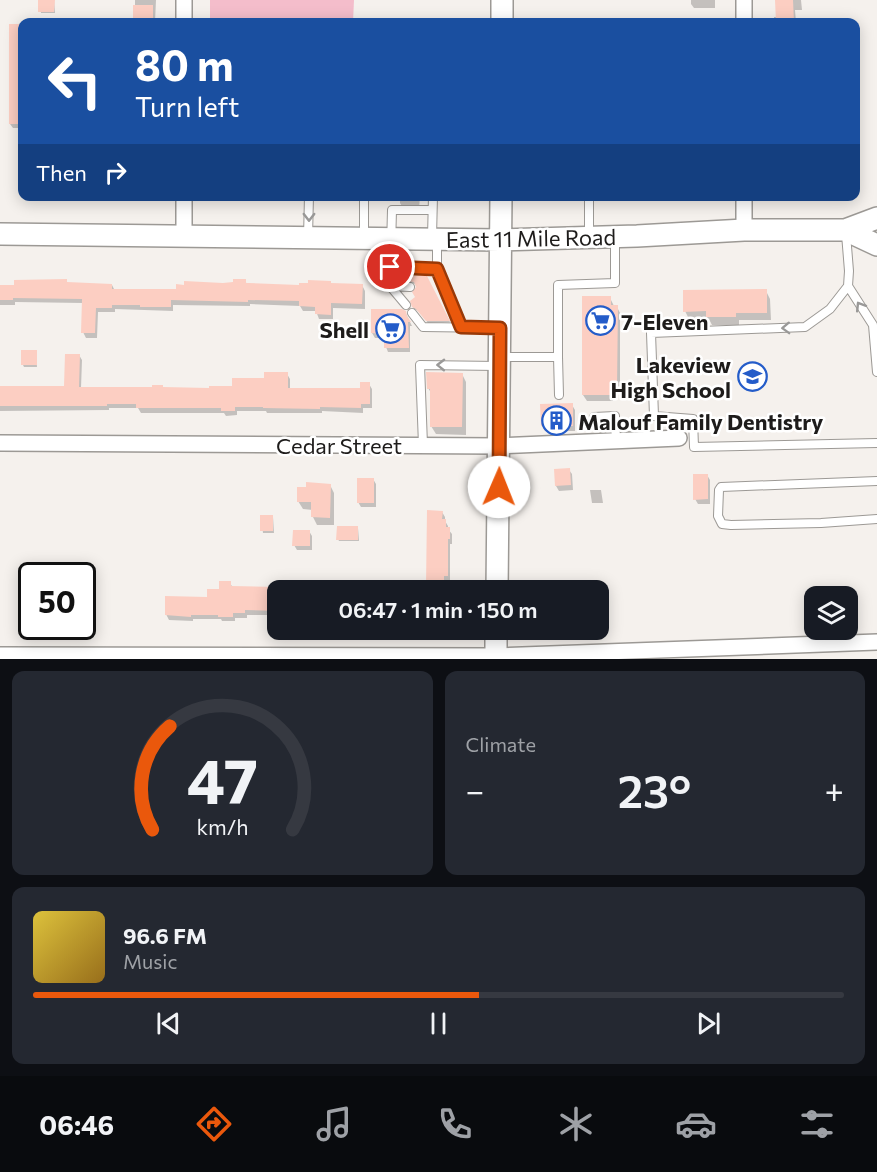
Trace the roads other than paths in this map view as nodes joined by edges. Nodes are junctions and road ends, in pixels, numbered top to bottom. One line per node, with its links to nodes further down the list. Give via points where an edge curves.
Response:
1 (184, 0): 4 (street)
2 (502, 0): 5 (main road)
3 (744, 0): 6 (street)
4 (184, 18)
5 (502, 18)
6 (744, 18)
7 (184, 201): 19 (street)
8 (309, 201): 20 (lane, one-way to 20)
9 (364, 201): 23 (lane)
10 (433, 201): 14 (lane)
11 (501, 201): 26 (main road)
12 (589, 201): 21 (lane)
13 (744, 201): 16 (street)
14 (432, 210): 24 (lane, via 392,210); 25 (lane)
15 (877, 218): 17 (main road, East 11 Mile Road)
16 (744, 230): 17 (main road, East 11 Mile Road); 22 (main road, East 11 Mile Road)
17 (845, 230): 27 (main road, East 11 Mile Road); 31 (lane)
18 (0, 234): 19 (main road, East 11 Mile Road)
19 (184, 235): 20 (main road, East 11 Mile Road)
20 (308, 237): 23 (main road, East 11 Mile Road)
21 (589, 237): 22 (main road, East 11 Mile Road); 26 (main road, East 11 Mile Road)
22 (615, 237): 41 (lane, via 615,283 558,285)
23 (363, 238): 24 (main road, East 11 Mile Road)
24 (391, 239): 25 (main road, East 11 Mile Road); 28 (lane)
25 (435, 239): 26 (main road, East 11 Mile Road); 29 (lane)
26 (500, 240): 40 (main road)
27 (877, 245)
28 (390, 267): 29 (lane); 30 (lane)
29 (437, 269): 34 (lane)
30 (390, 286): 32 (lane); 35 (lane)
31 (848, 286): 43 (lane, one-way to 31, via 873,325); 46 (lane, one-way to 46, via 830,309 805,327 651,333 654,417 693,419)
32 (410, 287)
33 (433, 287): 34 (lane)
34 (445, 287): 38 (lane)
35 (406, 305)
36 (422, 313): 39 (lane, via 412,313 423,327)
37 (446, 313): 38 (lane)
38 (455, 313): 39 (lane)
39 (461, 327): 40 (lane)
40 (500, 328): 42 (main road)
41 (558, 357): 42 (lane); 44 (lane)
42 (499, 361): 50 (lane, one-way to 50, via 420,365); 51 (main road)
43 (877, 372)
44 (559, 395)
45 (594, 417): 47 (lane, via 615,416)
46 (686, 438): 47 (street, Cedar Street); 49 (lane, via 694,447)
47 (616, 441): 51 (street, Cedar Street)
48 (0, 443): 50 (street, Cedar Street)
49 (877, 443)
50 (423, 445): 51 (street, Cedar Street)
51 (499, 446): 54 (main road)
52 (877, 481): 53 (lane, via 721,487 718,516 722,524 731,525)
53 (877, 519)
54 (497, 580)
55 (496, 640): 58 (main road)
56 (877, 642): 58 (street)
57 (0, 655): 58 (street)
58 (496, 658)

